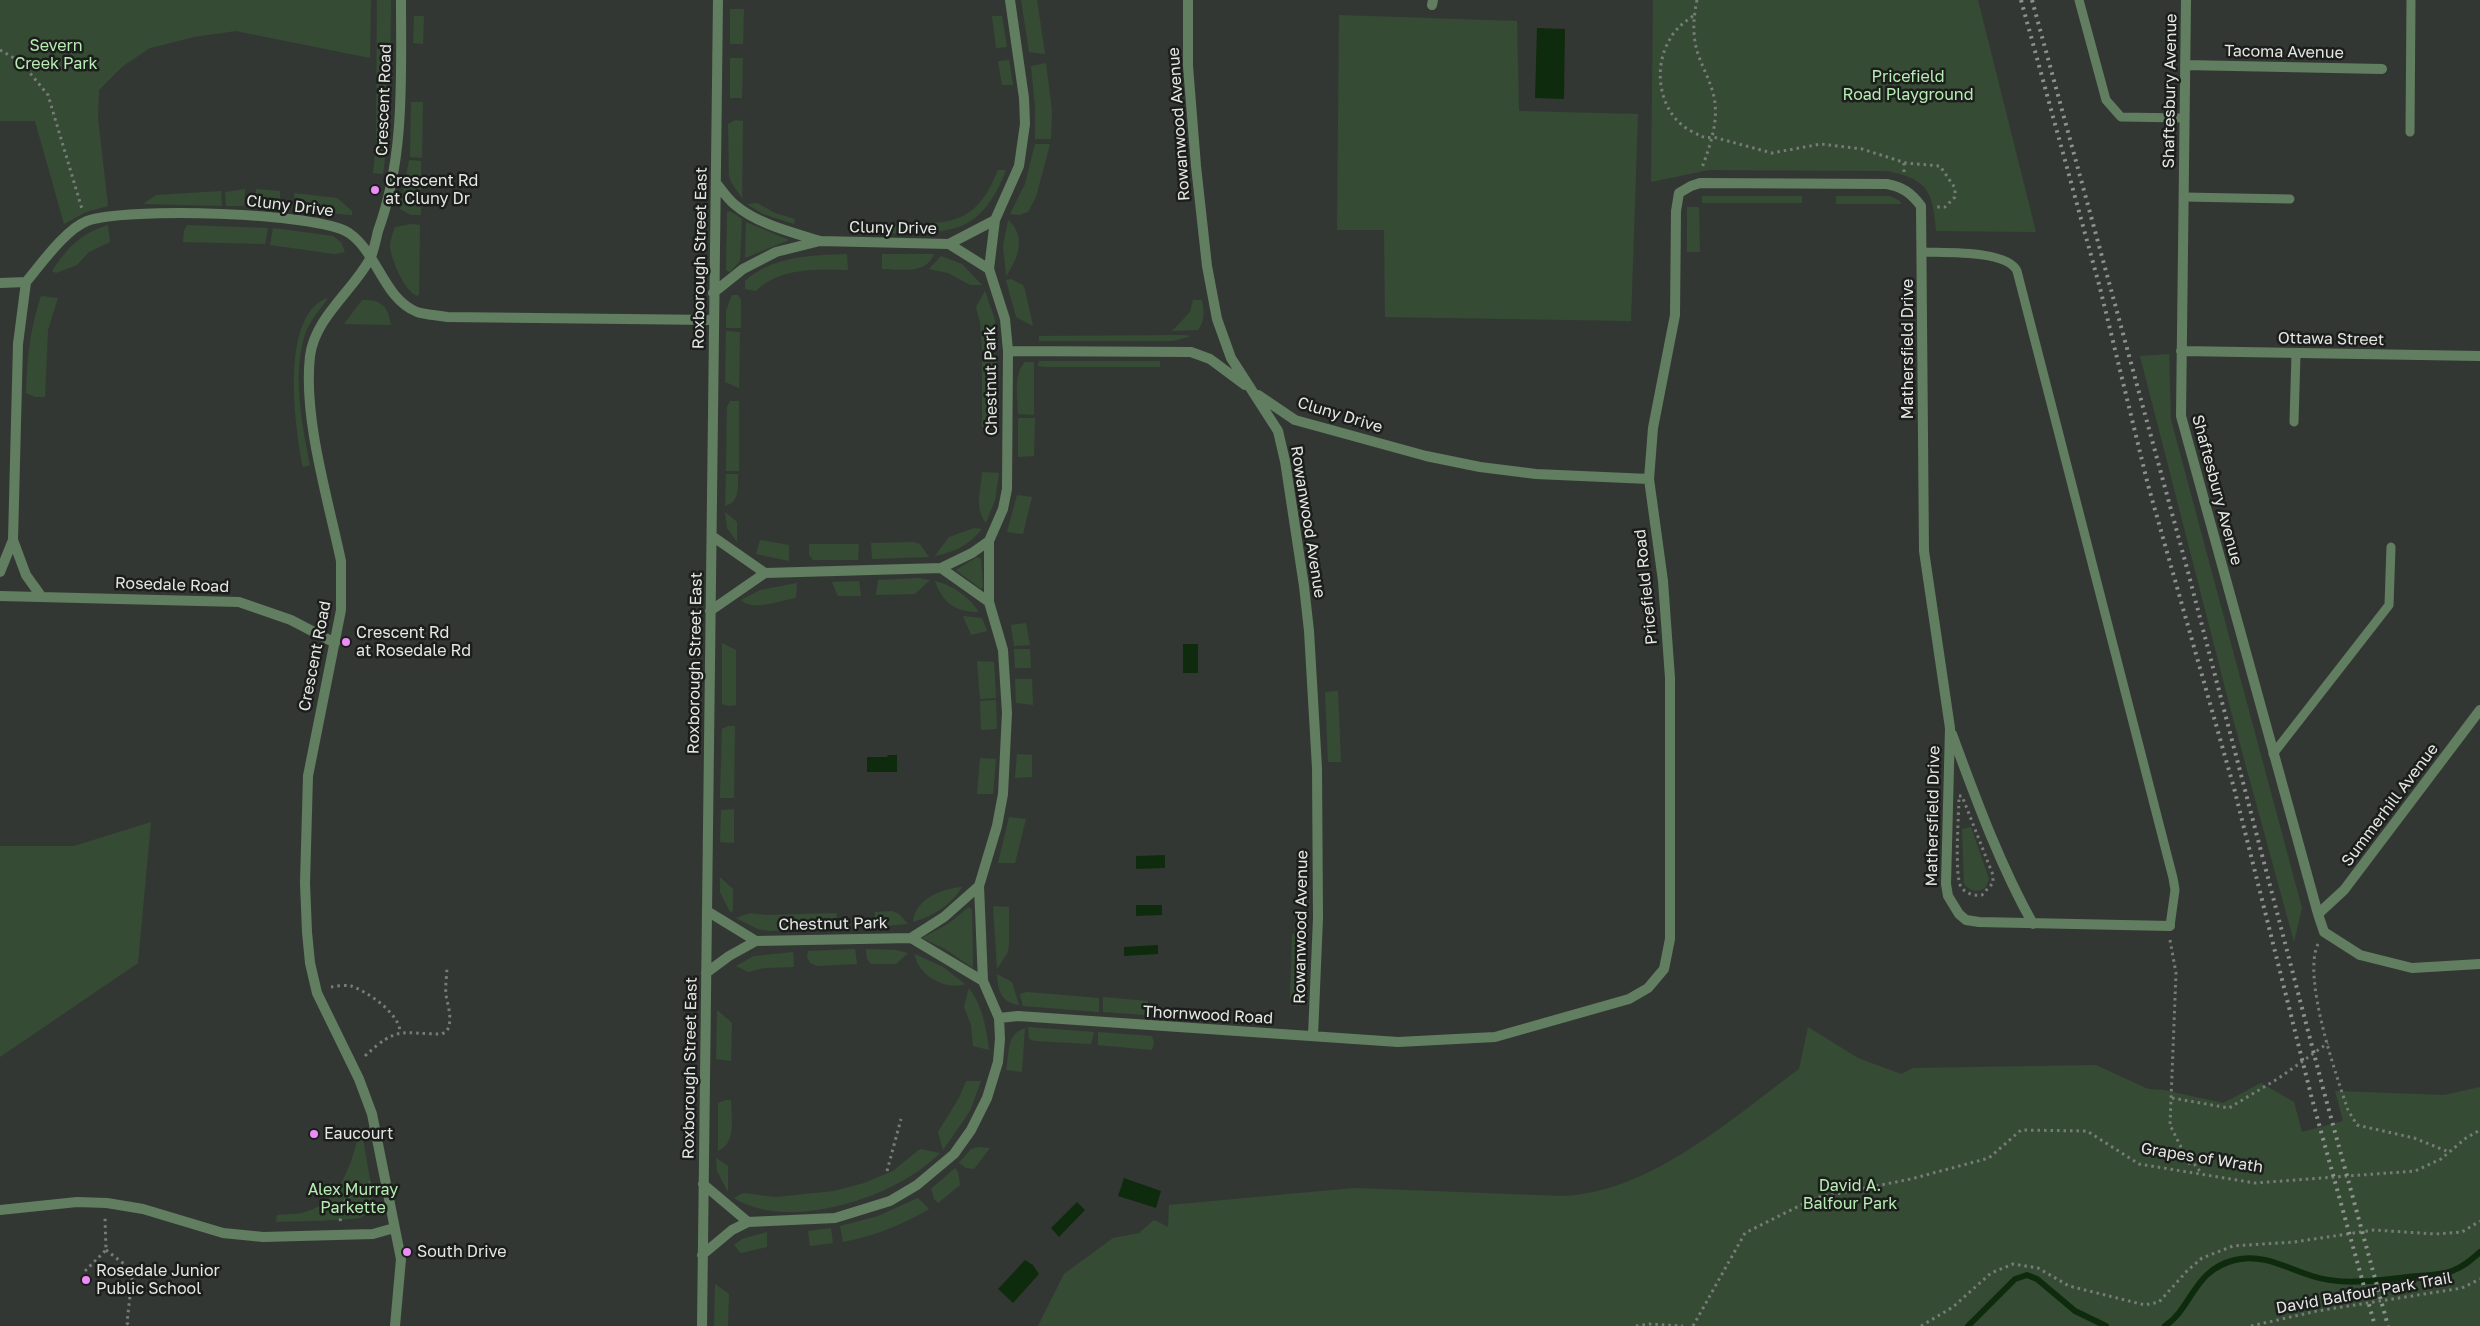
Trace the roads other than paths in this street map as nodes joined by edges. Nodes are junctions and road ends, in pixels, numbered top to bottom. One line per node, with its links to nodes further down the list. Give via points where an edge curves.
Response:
1 (401, 0): 20 (street, Crescent Road, via 398,150 390,197)
2 (718, 0): 12 (street, Roxborough Street East)
3 (1010, 0): 16 (street, Chestnut Park, via 1025,124 1019,166)
4 (1188, 0): 30 (street, Rowanwood Avenue, via 1188,66 1207,266 1223,339)
5 (2079, 0): 10 (lane, via 2106,100 2122,117)
6 (2186, 0): 8 (street, Shaftesbury Avenue)
7 (2411, 0): 11 (lane)
8 (2186, 65): 9 (street, Tacoma Avenue); 10 (street, Shaftesbury Avenue)
9 (2382, 69)
10 (2184, 118): 14 (street, Shaftesbury Avenue)
11 (2410, 132)
12 (716, 183): 17 (street, Cluny Drive, via 733,204 749,215); 24 (street, Roxborough Street East)
13 (1691, 186): 19 (street, Mathersfield Drive, via 1700,183 1897,186 1913,195 1921,206); 32 (street, Pricefield Road, via 1679,194 1676,211 1676,315 1653,428)
14 (2184, 197): 15 (lane); 27 (street, Shaftesbury Avenue)
15 (2290, 199)
16 (995, 220): 18 (street); 21 (street, Chestnut Park)
17 (820, 241): 18 (street, Cluny Drive); 24 (street, Cluny Drive, via 776,252 743,269)
18 (949, 244): 21 (street, Cluny Drive)
19 (1923, 252): 46 (street, Mathersfield Drive, via 1924,551); 52 (lane, via 1989,256 2012,264 2017,271 2173,878 2175,890)
20 (371, 256): 22 (street, Cluny Drive, via 351,234 337,226 245,215 118,214 86,221 68,235); 25 (street, Cluny Drive, via 391,291 418,312 447,316); 44 (street, Crescent Road, via 317,333 310,356 313,425 342,570)
21 (988, 269): 26 (street, Chestnut Park, via 1006,319)
22 (26, 282): 23 (street); 34 (street, via 18,344)
23 (0, 283)
24 (713, 294): 25 (street, Roxborough Street East)
25 (713, 320): 33 (street, Roxborough Street East)
26 (1008, 351): 30 (street, Cluny Drive, via 1192,352 1210,359); 35 (street, Chestnut Park, via 1007,489 1003,508)
27 (2180, 351): 28 (street, Ottawa Street); 47 (street, Shaftesbury Avenue, via 2181,416)
28 (2296, 354): 29 (street, Ottawa Street); 31 (lane)
29 (2480, 356)
30 (1253, 392): 32 (street, Cluny Drive, via 1295,420 1426,456 1536,474); 60 (street, Rowanwood Avenue, via 1278,431 1309,631 1317,768 1318,899)
31 (2294, 422)
32 (1649, 479): 58 (street, Pricefield Road, via 1670,678 1670,939 1664,969)
33 (712, 536): 39 (street); 43 (street, Roxborough Street East)
34 (13, 540): 38 (street); 41 (street, via 26,575)
35 (989, 540): 37 (street, Chestnut Park, via 972,554); 42 (street, Chestnut Park)
36 (2391, 547): 47 (lane, via 2389,605)
37 (941, 568): 39 (street, Chestnut Park); 42 (street)
38 (0, 572)
39 (766, 573): 43 (street)
40 (0, 596): 41 (street, Rosedale Road)
41 (41, 596): 44 (street, Rosedale Road, via 239,602 291,620)
42 (989, 602): 48 (street, Chestnut Park, via 1003,650 1006,760 997,826)
43 (710, 611): 49 (street, Roxborough Street East)
44 (335, 643): 64 (street, Crescent Road, via 308,776 305,883 310,964 318,992 372,1114)
45 (2480, 710): 50 (street, Summerhill Avenue, via 2344,890)
46 (1950, 728): 51 (street, Mathersfield Drive, via 1991,839); 51 (street, Mathersfield Drive, via 1948,896 1953,907 1966,920)
47 (2273, 754): 50 (street, Shaftesbury Avenue)
48 (979, 886): 53 (street, Chestnut Park, via 944,917); 57 (street, Chestnut Park)
49 (707, 911): 54 (street, Chestnut Park); 56 (street, Roxborough Street East)
50 (2318, 914): 55 (street, Shaftesbury Avenue, via 2324,932 2360,955 2412,968)
51 (2033, 924): 52 (street, Mathersfield Drive)
52 (2170, 926)
53 (911, 938): 54 (street, Chestnut Park); 57 (street, Chestnut Park)
54 (756, 941): 56 (street, Chestnut Park)
55 (2480, 964)
56 (706, 973): 61 (street, Roxborough Street East)
57 (983, 981): 59 (street, Chestnut Park)
58 (1648, 988): 60 (street, Thornwood Road, via 1630,999 1602,1008 1495,1037 1398,1042)
59 (999, 1018): 60 (street, Thornwood Road, via 1018,1016); 63 (street, Chestnut Park, via 998,1062 982,1109 954,1154 936,1171 890,1201 835,1218)
60 (1313, 1036)
61 (704, 1184): 63 (street); 65 (street, Roxborough Street East)
62 (0, 1210): 64 (street, via 78,1202 107,1203 143,1209 223,1233 262,1237 373,1234)
63 (748, 1222): 65 (street, Chestnut Park, via 734,1228)
64 (394, 1228): 66 (street, Crescent Road, via 401,1259)
65 (702, 1255): 67 (street, Roxborough Street East)
66 (395, 1326)
67 (702, 1326)

